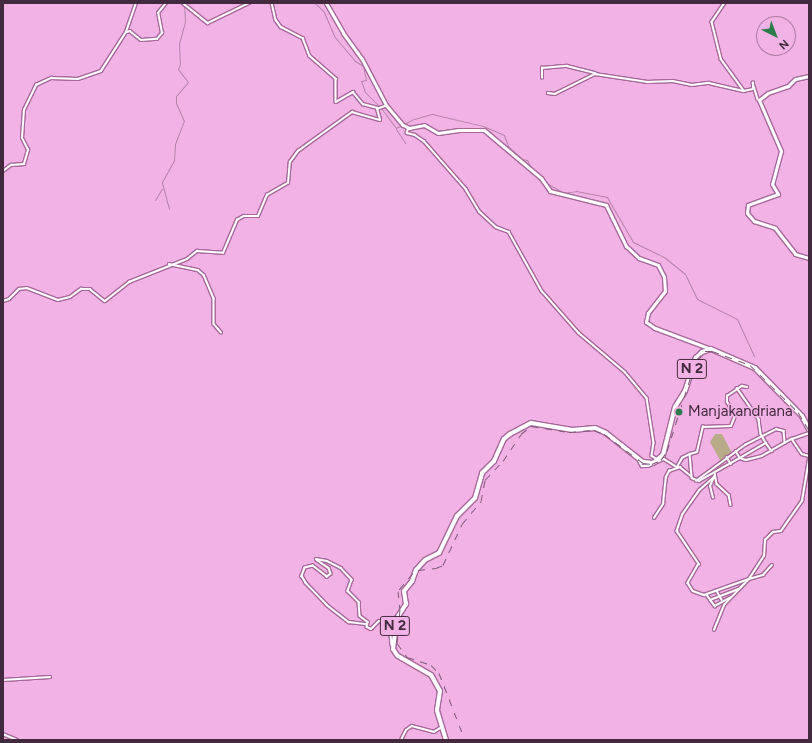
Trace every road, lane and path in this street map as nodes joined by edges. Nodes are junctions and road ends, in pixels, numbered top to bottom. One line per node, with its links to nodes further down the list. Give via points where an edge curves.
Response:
1 (136, 3): 8 (street)
2 (166, 3): 8 (street, via 158,13 162,33 157,39 147,41)
3 (183, 3): 4 (street, via 208,23 213,23)
4 (249, 3)
5 (272, 3): 16 (street, via 276,20 281,27 303,38 310,56 336,80 336,102 353,92 363,104)
6 (326, 3): 15 (street, via 362,59)
7 (725, 3): 12 (street, via 712,22 721,59)
8 (126, 32): 18 (street, via 109,63 98,73 78,79 51,78 36,85 24,110 22,138 28,150 24,164 11,165)
9 (597, 74): 11 (street, via 567,66 542,68); 12 (street, via 647,82 670,80 692,85 708,82); 13 (street, via 569,85 555,94)
10 (809, 76): 14 (street, via 795,79 788,86)
11 (542, 78)
12 (744, 91): 14 (street, via 753,89 754,83 754,94)
13 (548, 93)
14 (760, 99): 19 (street, via 781,151 772,184 778,194 748,205 747,213 754,221 775,228 795,254)
15 (384, 106): 16 (street); 17 (street)
16 (378, 107): 20 (street, via 381,119 352,112 298,151 290,162 288,183 267,195 258,216 244,216 237,220 223,253 197,251 187,259)
17 (408, 128): 23 (street, via 424,125 438,133 484,130 541,178 550,191 606,205 626,246 639,258 658,265 664,277 665,292 648,312 646,322 654,328); 35 (street, via 407,133 415,134 424,141 466,190 480,212 496,227 509,232 542,291 579,333 625,372 647,398 654,443 652,456 657,459)
18 (3, 171)
19 (809, 258)
20 (169, 264): 21 (street, via 123,285 105,301 90,289 81,289 70,297 58,300 27,288 19,289); 22 (street, via 198,270 204,275 214,299 214,324 217,331)
21 (3, 301)
22 (221, 332)
23 (711, 349): 26 (main road, N 2, via 754,368 802,416); 35 (main road, N 2, via 702,352 696,358 685,391 675,407)
24 (747, 387): 25 (street)
25 (737, 388): 28 (street, via 759,420); 34 (street, via 727,399 734,413 734,423 728,427 703,427 697,452)
26 (809, 428)
27 (809, 433): 29 (street)
28 (762, 436): 30 (street, via 779,428 784,431); 31 (street); 32 (street)
29 (792, 439): 30 (street); 38 (street, via 802,454)
30 (785, 443): 33 (street)
31 (766, 444): 33 (street); 37 (street)
32 (736, 451): 36 (street); 37 (street)
33 (772, 451): 37 (street, via 754,458)
34 (690, 454): 41 (street, via 682,458); 43 (street)
35 (663, 455): 39 (main road, via 654,463)
36 (727, 458): 40 (street); 45 (street)
37 (740, 458): 40 (street)
38 (809, 458): 50 (street, via 802,501 781,531 773,532 765,540 764,556)
39 (638, 459): 41 (street, via 642,466 650,466 664,459); 62 (main road, N 2, via 606,433 595,428 572,430 532,423 510,434 504,439 494,461 482,473 475,498 457,516 443,549 419,565 406,588 406,604 397,618)
40 (731, 464): 42 (street)
41 (677, 466): 43 (street, via 684,469); 48 (street, via 667,474 663,504)
42 (715, 473): 44 (street); 45 (street, via 705,480); 47 (street, via 717,484 729,495)
43 (692, 478): 45 (street)
44 (714, 478): 46 (street, via 710,486); 55 (street, via 700,490 683,514 677,530 699,564 688,583 693,591)
45 (696, 481)
46 (713, 498)
47 (731, 505)
48 (654, 518)
49 (772, 565): 50 (street, via 763,575)
50 (749, 579): 51 (street); 52 (street)
51 (746, 583): 54 (street); 57 (street)
52 (728, 587): 53 (street); 54 (street)
53 (717, 591): 55 (street); 56 (street)
54 (732, 592): 56 (street)
55 (707, 595): 58 (street)
56 (720, 596): 58 (street); 59 (street)
57 (732, 597): 59 (street); 61 (street, via 724,605)
58 (710, 600): 59 (street, via 715,606)
59 (722, 600)
60 (366, 624): 60 (street, via 368,622 360,616 359,602 348,591 352,580 341,568 316,559 329,568 331,574 327,577 313,566 305,568 302,572 304,580 324,602 349,622); 62 (street, via 372,629 379,621 390,623)
61 (714, 630)
62 (392, 644): 65 (main road, N 2, via 397,655 431,675 440,691 437,710)
63 (50, 677): 64 (street)
64 (3, 680)
65 (442, 728): 68 (street, via 434,732 412,726 406,730); 69 (main road, N 2)
66 (3, 734): 67 (street)
67 (17, 740)
68 (401, 740)
69 (446, 740)

